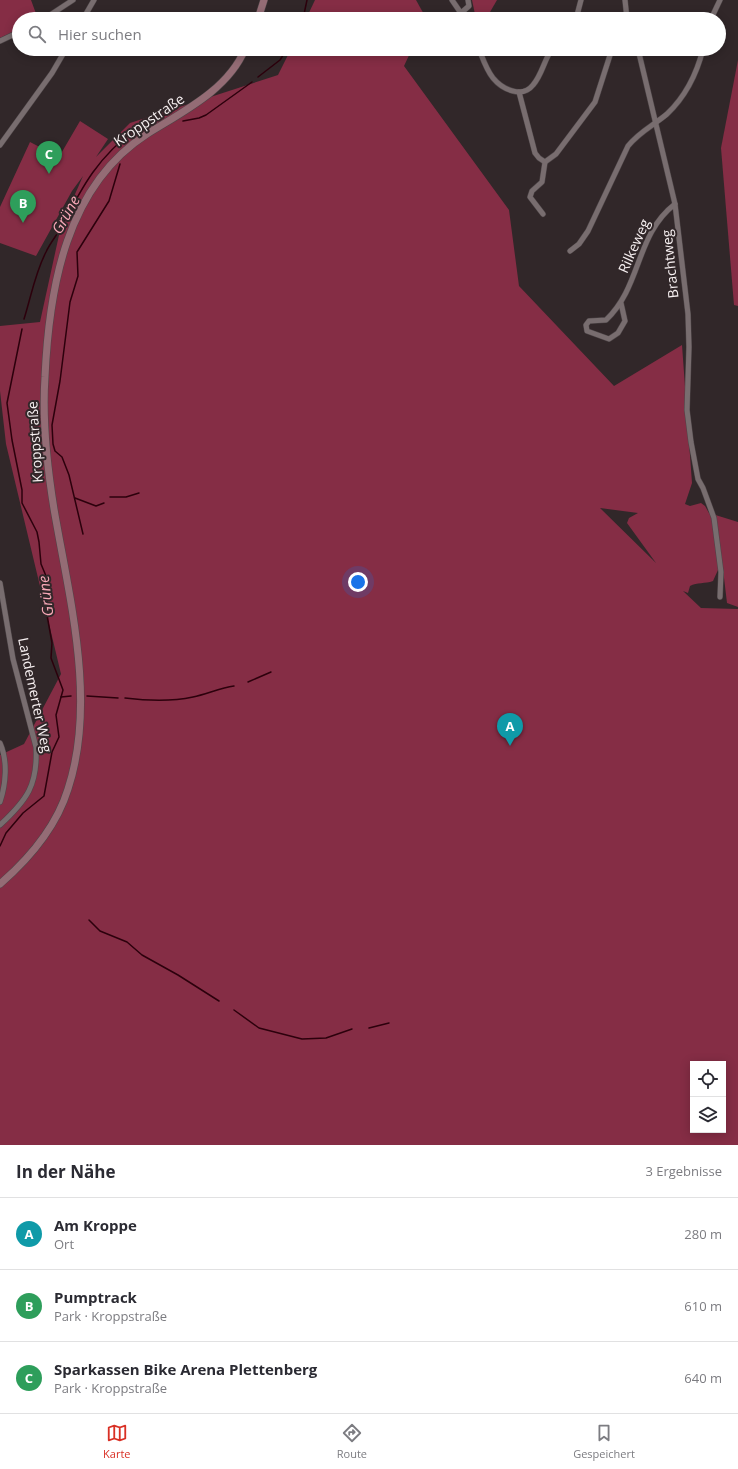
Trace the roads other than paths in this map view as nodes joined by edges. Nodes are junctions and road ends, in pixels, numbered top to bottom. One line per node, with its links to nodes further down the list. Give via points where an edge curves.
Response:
1 (73, 0): 9 (street)
2 (94, 0): 10 (street)
3 (264, 0): 11 (street)
4 (452, 0): 12 (street)
5 (468, 0): 13 (street, via 469,6)
6 (581, 0): 14 (street)
7 (625, 0): 15 (street)
8 (720, 0): 16 (street)
9 (55, 12)
10 (87, 12)
11 (260, 12)
12 (460, 12)
13 (462, 12)
14 (578, 12)
15 (626, 12)
16 (714, 12)
17 (12, 35): 18 (street)
18 (0, 41)
19 (62, 56): 28 (street)
20 (242, 56): 39 (street, Kroppstraße, via 213,90 184,113 132,145 103,172 78,211 64,252 51,316 44,407 54,506 78,654 79,729 73,775 52,825 30,856)
21 (483, 56): 26 (street, via 493,78 507,89)
22 (548, 56): 26 (street, via 532,86)
23 (610, 56): 29 (street, via 595,102 556,154)
24 (639, 56): 27 (street, Brachtweg)
25 (701, 56): 27 (street, via 688,87 678,101)
26 (519, 92): 29 (street, via 535,153)
27 (654, 124): 30 (street, Brachtweg); 32 (street, via 628,146 588,231 579,244)
28 (0, 145)
29 (545, 162): 31 (street, via 542,182 532,191 530,197)
30 (675, 204): 33 (street, Rilkeweg, via 655,222); 35 (street, Brachtweg, via 688,314 690,347 687,410 690,442 698,479 710,504 718,536)
31 (543, 214)
32 (570, 251)
33 (621, 303): 33 (street, Rilkeweg, via 625,321 618,333 609,338 587,331 586,325 590,321 606,320)
34 (0, 583): 38 (street, Landemerter Weg, via 13,660 36,747 37,761 29,793)
35 (720, 597)
36 (0, 743): 37 (street, via 5,761 5,779)
37 (0, 802)
38 (0, 825)
39 (0, 884)

